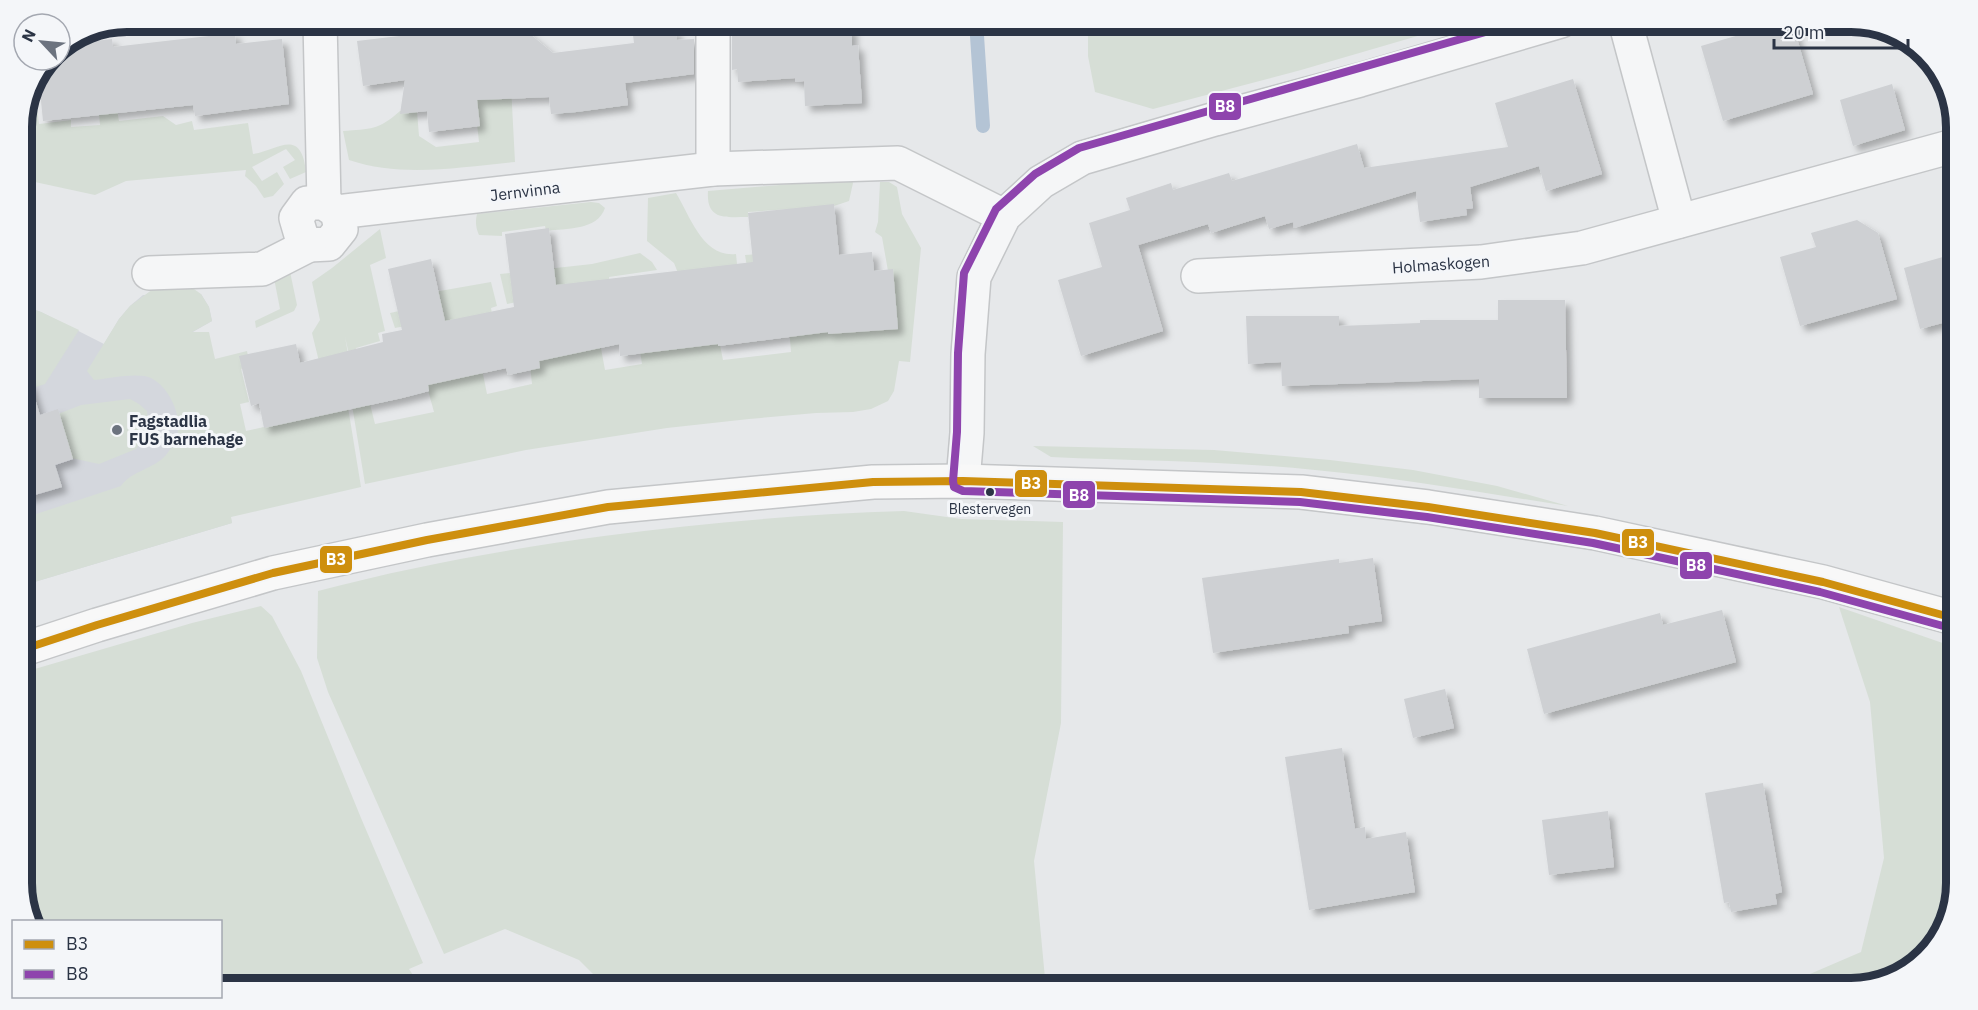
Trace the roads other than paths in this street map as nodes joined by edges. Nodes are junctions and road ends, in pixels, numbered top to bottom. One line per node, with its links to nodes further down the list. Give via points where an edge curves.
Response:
1 (321, 31): 7 (street)
2 (713, 31): 6 (street)
3 (1527, 31): 8 (street, via 1082,158 1041,182)
4 (1628, 31): 9 (street)
5 (1946, 148): 9 (street, Holmaskogen)
6 (713, 169): 7 (street, Jernvinna); 8 (street, Jernvinna, via 898,163)
7 (331, 208): 10 (street, via 341,229 330,244 309,245 262,269)
8 (1004, 216): 12 (street, via 974,277)
9 (1680, 220): 11 (street, Holmaskogen, via 1582,248 1481,262)
10 (149, 273)
11 (1198, 276)
12 (963, 481): 13 (street, via 1301,492 1428,507 1618,538 1823,582); 14 (street, via 873,482 596,509 273,573)
13 (1946, 616)
14 (32, 646)

